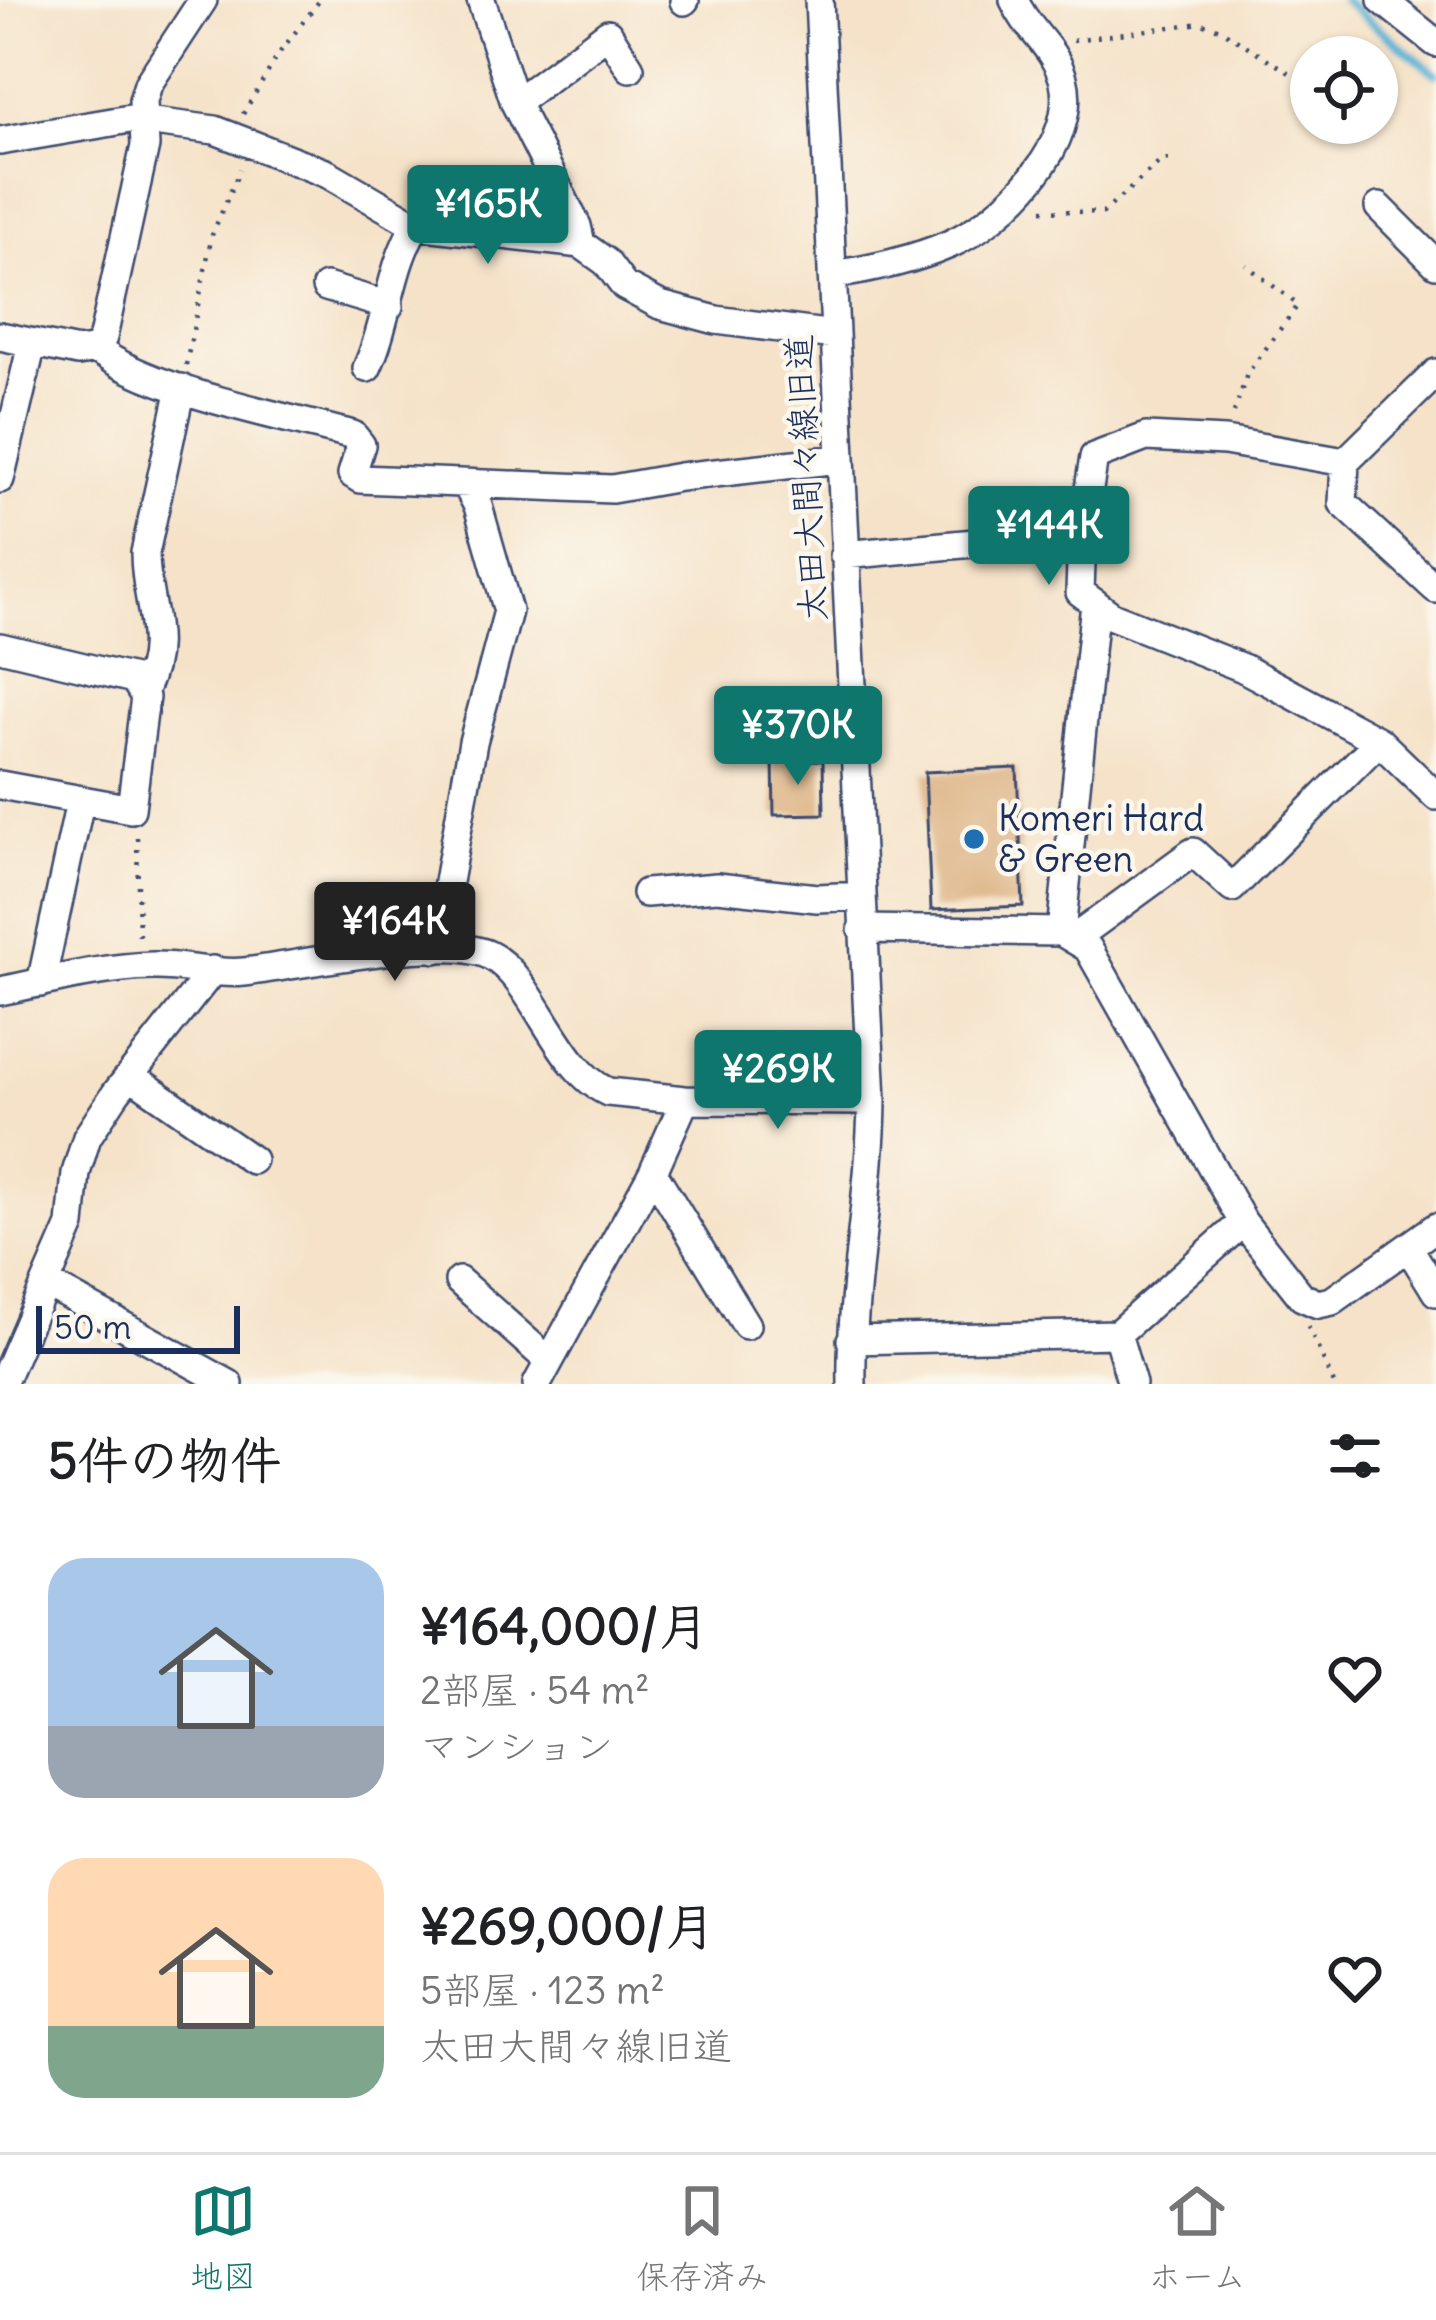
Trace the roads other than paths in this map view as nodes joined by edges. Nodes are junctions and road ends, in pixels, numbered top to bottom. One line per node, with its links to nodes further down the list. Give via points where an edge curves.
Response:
1 (203, 0): 9 (street, via 148,84)
2 (481, 0): 8 (street)
3 (819, 0): 15 (street, 太田大間々線旧道)
4 (1014, 0): 15 (street, via 1063,79 1062,124 1051,154 1004,208 951,244)
5 (1382, 0): 6 (street)
6 (1436, 44)
7 (630, 68): 8 (street, via 608,33)
8 (515, 103): 13 (street)
9 (143, 119): 10 (street); 12 (street, via 215,130 328,174); 21 (street, via 146,146)
10 (0, 141)
11 (1379, 207): 14 (street)
12 (416, 225): 13 (street); 17 (street)
13 (581, 244): 18 (street, via 624,286 660,305)
14 (1436, 264)
15 (832, 275): 18 (street, 太田大間々線旧道)
16 (326, 287): 17 (street)
17 (388, 307): 22 (street)
18 (834, 335): 25 (street, 太田大間々線旧道)
19 (0, 336): 20 (street)
20 (32, 344): 21 (street); 27 (street)
21 (97, 350): 24 (street)
22 (367, 368)
23 (1436, 373): 26 (street)
24 (181, 388): 28 (street, via 353,435 361,445 352,474 360,479); 34 (street, via 145,553 158,640)
25 (839, 459): 28 (street, via 612,489); 30 (street, 太田大間々線旧道)
26 (1346, 462): 29 (street, via 1146,437 1094,457); 31 (street, via 1343,503)
27 (0, 479)
28 (466, 484): 43 (street, via 508,610 473,742)
29 (1082, 532): 30 (street); 32 (street, via 1080,592)
30 (844, 555): 40 (street, 太田大間々線旧道)
31 (1436, 589)
32 (1095, 603): 35 (street); 42 (street)
33 (0, 646): 34 (street, via 134,679)
34 (144, 690): 38 (street, via 131,809)
35 (1379, 740): 37 (street); 42 (street, via 1232,888 1193,852)
36 (0, 785): 38 (street)
37 (1436, 796)
38 (80, 802): 45 (street)
39 (646, 893): 40 (street, via 717,887)
40 (861, 896): 41 (street, 太田大間々線旧道)
41 (862, 929): 42 (street); 49 (street, 太田大間々線旧道)
42 (1068, 935): 52 (street, via 1097,959)
43 (436, 949): 44 (street); 48 (street, via 491,956 597,1087)
44 (212, 970): 45 (street, via 146,965); 47 (street)
45 (41, 983): 46 (street)
46 (0, 991)
47 (130, 1075): 50 (street); 56 (street, via 87,1137 71,1225)
48 (685, 1100): 49 (street); 51 (street)
49 (872, 1101): 60 (street, 太田大間々線旧道)
50 (252, 1160)
51 (653, 1172): 58 (street); 61 (street)
52 (1243, 1222): 54 (street, via 1302,1298 1318,1304); 59 (street)
53 (1436, 1227): 54 (street)
54 (1409, 1248): 57 (street)
55 (459, 1281): 61 (street)
56 (46, 1283): 62 (street); 63 (street)
57 (1436, 1292)
58 (746, 1325)
59 (1117, 1334): 60 (street); 66 (street)
60 (851, 1340): 65 (street, 太田大間々線旧道)
61 (543, 1373)
62 (188, 1375): 64 (street)
63 (2, 1384)
64 (229, 1384)
65 (852, 1384)
66 (1132, 1384)

